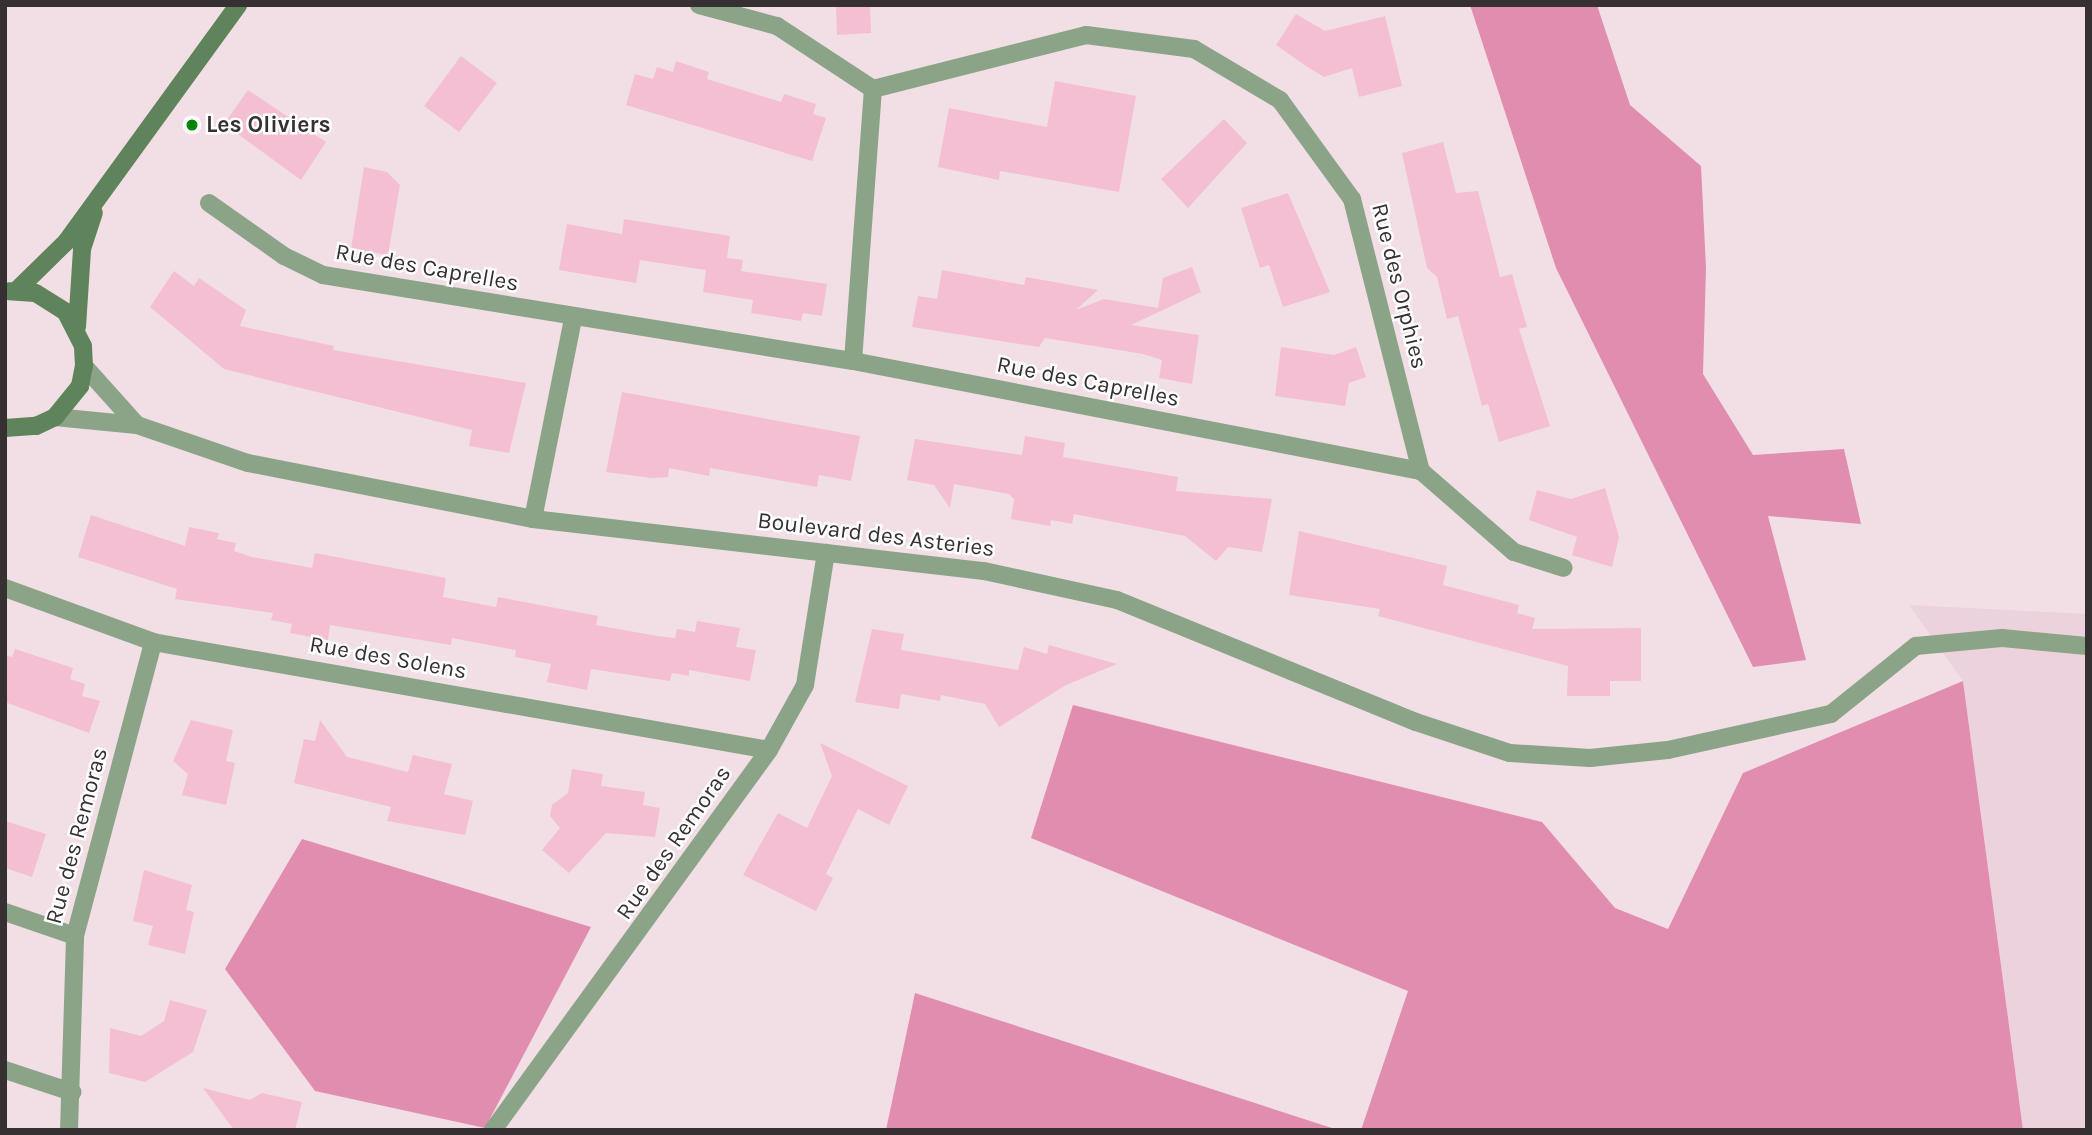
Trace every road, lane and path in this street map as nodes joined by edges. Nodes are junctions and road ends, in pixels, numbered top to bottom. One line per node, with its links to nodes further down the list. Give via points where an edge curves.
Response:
1 (237, 5): 4 (main road)
2 (699, 5): 3 (street, via 777,26)
3 (873, 89): 9 (street); 14 (street, Rue des Orphies, via 1086,35 1194,49 1280,100 1352,199)
4 (103, 194): 6 (main road, via 51,261); 8 (main road, via 82,248)
5 (209, 203): 7 (street, Rue des Caprelles, via 284,256 323,275)
6 (11, 291): 8 (main road, via 52,301)
7 (573, 319): 9 (street, Rue des Caprelles); 15 (street)
8 (77, 327): 10 (main road)
9 (853, 361): 14 (street, Rue des Caprelles)
10 (84, 366): 11 (main road, via 80,386); 12 (street, Boulevard des Asteries)
11 (55, 417): 12 (street, Boulevard des Asteries); 13 (main road, via 36,426)
12 (137, 425): 15 (street, Boulevard des Asteries, via 247,463)
13 (5, 428)
14 (1421, 471): 17 (street, via 1514,552)
15 (533, 519): 16 (street, Boulevard des Asteries)
16 (826, 553): 20 (street, Boulevard des Asteries, via 984,571 1117,600 1416,722 1510,753 1590,758 1668,750 1831,714 1916,646 2002,638); 21 (street, Rue des Remoras, via 805,685)
17 (1563, 568)
18 (5, 589): 19 (street, Rue des Solens)
19 (153, 642): 21 (street, Rue des Solens); 23 (street, Rue des Remoras)
20 (2087, 646)
21 (769, 750): 27 (street, Rue des Remoras)
22 (5, 912): 23 (street)
23 (75, 936): 25 (street, Rue des Remoras)
24 (5, 1070): 25 (street)
25 (72, 1092): 26 (street, Rue des Remoras)
26 (68, 1130)
27 (493, 1130)

